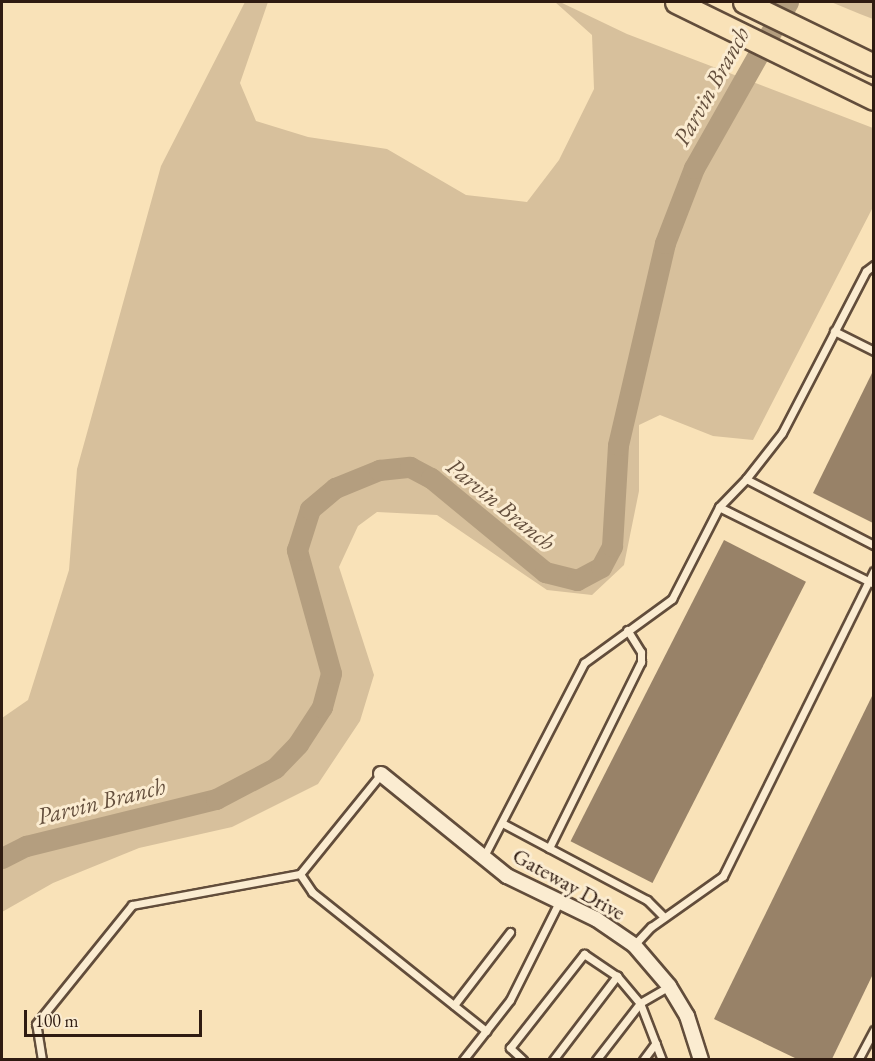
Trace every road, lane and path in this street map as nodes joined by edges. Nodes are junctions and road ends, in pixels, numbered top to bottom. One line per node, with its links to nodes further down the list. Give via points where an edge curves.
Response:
1 (677, 2): 4 (main road)
2 (749, 4): 3 (main road)
3 (873, 65)
4 (873, 99)
5 (873, 265): 6 (lane, via 866,271)
6 (834, 332): 7 (lane); 8 (lane, via 782,433)
7 (873, 351)
8 (746, 478): 9 (lane); 10 (lane)
9 (719, 507): 12 (lane); 13 (lane, via 672,599)
10 (873, 545)
11 (873, 571): 12 (lane)
12 (871, 583): 20 (lane, via 723,876)
13 (627, 630): 15 (lane, via 584,663); 16 (lane, via 641,652 641,662)
14 (381, 774): 17 (street, Gateway Drive); 18 (lane)
15 (504, 824): 16 (lane); 17 (lane)
16 (549, 848): 20 (lane, via 647,900)
17 (483, 858): 19 (street, Gateway Drive, via 507,876)
18 (300, 874): 26 (lane, via 312,892); 30 (lane, via 132,905 36,1024)
19 (559, 902): 22 (street, Gateway Drive, via 596,919); 28 (lane, via 510,1000)
20 (663, 917): 22 (lane)
21 (510, 932): 26 (lane)
22 (634, 945): 24 (street, Gateway Drive)
23 (617, 976): 25 (lane); 32 (lane, via 584,954 510,1048); 33 (lane)
24 (669, 986): 25 (lane); 37 (street, Gateway Drive, via 687,1016)
25 (640, 1003): 29 (lane); 34 (lane)
26 (454, 1005): 28 (lane)
27 (873, 1030): 38 (lane)
28 (486, 1031): 31 (lane)
29 (656, 1043): 35 (lane); 36 (lane)
30 (42, 1059)
31 (463, 1059)
32 (523, 1059)
33 (553, 1059)
34 (596, 1059)
35 (643, 1059)
36 (662, 1059)
37 (701, 1059)
38 (858, 1059)

